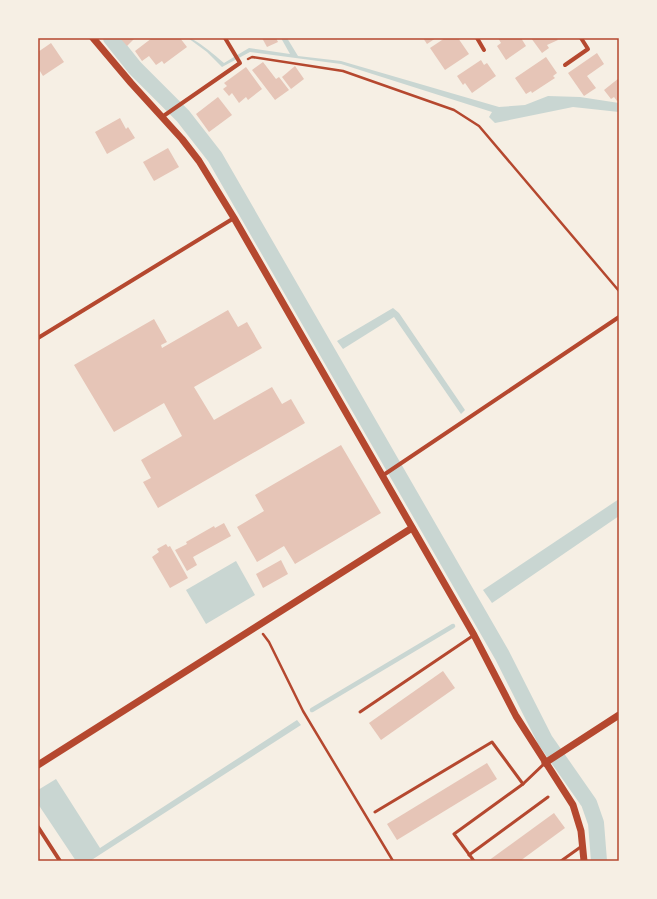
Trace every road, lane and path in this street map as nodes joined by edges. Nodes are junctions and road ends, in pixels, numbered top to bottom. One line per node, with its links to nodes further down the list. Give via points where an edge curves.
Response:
1 (93, 38): 8 (street)
2 (226, 38): 6 (street)
3 (477, 38): 5 (street)
4 (581, 38): 7 (street, via 588,49)
5 (484, 50)
6 (239, 62): 8 (street); 10 (path, via 252,57 343,71 454,110 479,126)
7 (565, 65)
8 (162, 117): 9 (street, via 200,161)
9 (234, 218): 12 (street); 13 (street)
10 (619, 291)
11 (619, 317): 13 (street)
12 (38, 338)
13 (385, 474): 14 (street)
14 (412, 528): 15 (street); 16 (street)
15 (257, 626): 20 (street); 28 (path, via 270,642 303,711)
16 (474, 635): 17 (lane); 19 (street, via 516,716)
17 (360, 712)
18 (619, 715): 19 (street)
19 (548, 761): 21 (lane); 25 (street, via 573,805)
20 (38, 765)
21 (523, 784): 23 (lane, via 492,742); 26 (lane, via 454,834)
22 (548, 797): 26 (lane)
23 (375, 812)
24 (38, 827): 27 (street)
25 (583, 845): 30 (lane); 31 (street)
26 (469, 854): 29 (lane)
27 (60, 861)
28 (393, 861)
29 (474, 861)
30 (561, 861)
31 (584, 861)

